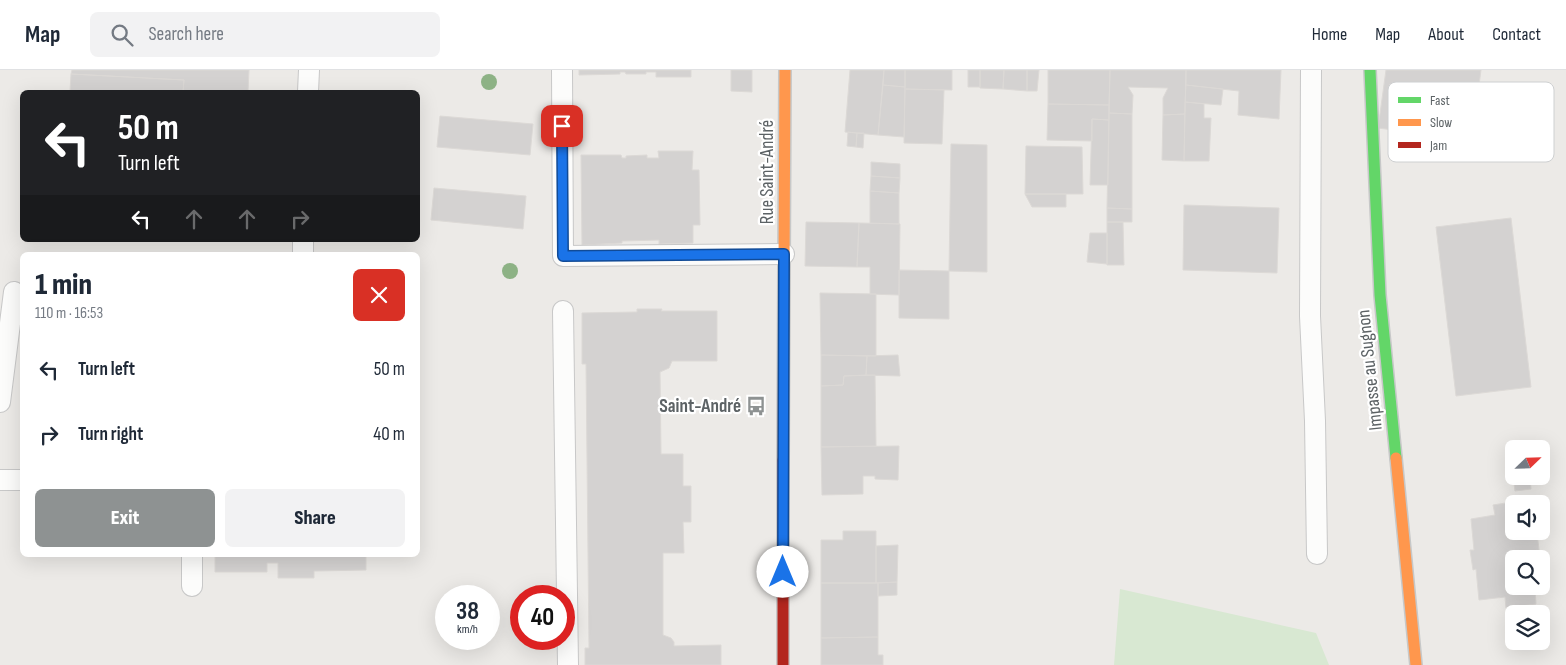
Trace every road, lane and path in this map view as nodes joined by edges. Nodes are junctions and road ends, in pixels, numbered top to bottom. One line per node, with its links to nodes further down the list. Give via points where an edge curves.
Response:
1 (309, 70): 6 (lane)
2 (562, 70): 7 (lane, via 563,256)
3 (785, 70): 7 (street, Rue Saint-André)
4 (1311, 70): 13 (lane, via 1310,316 1316,421)
5 (1370, 70): 18 (street, Impasse au Sugnon, via 1380,295)
6 (308, 90)
7 (784, 254): 17 (street, Rue Saint-André)
8 (12, 292): 10 (lane)
9 (563, 310): 16 (lane)
10 (0, 402)
11 (0, 480): 12 (lane)
12 (20, 480)
13 (1317, 554)
14 (192, 557): 15 (lane)
15 (192, 586)
16 (568, 665)
17 (783, 665)
18 (1416, 665)

